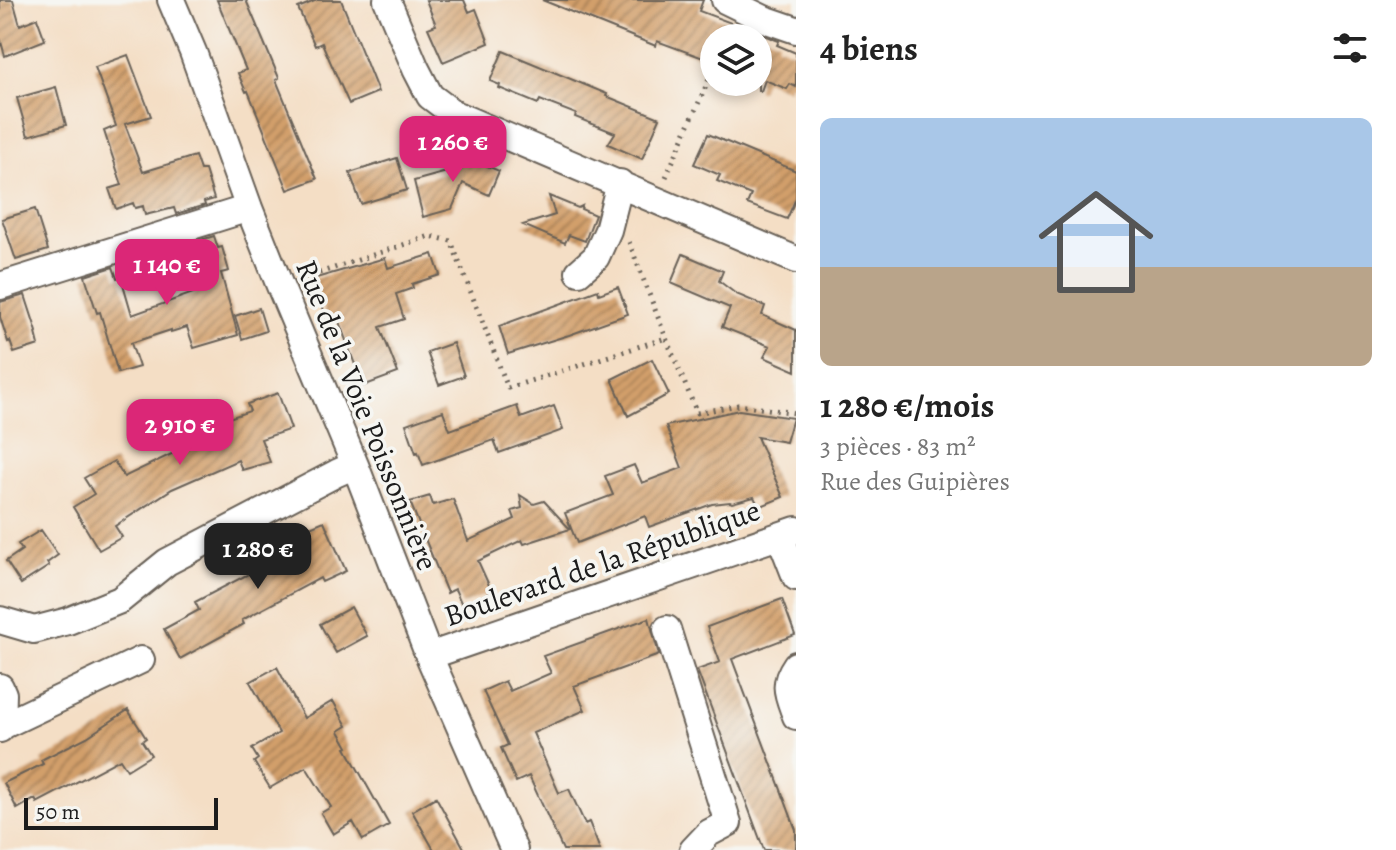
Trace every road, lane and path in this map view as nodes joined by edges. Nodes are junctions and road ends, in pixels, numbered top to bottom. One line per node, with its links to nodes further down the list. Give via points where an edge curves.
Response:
1 (171, 0): 8 (street, Rue de la Voie Poissonnière)
2 (387, 0): 6 (street, via 430,96 454,114)
3 (725, 0): 4 (street)
4 (796, 30)
5 (702, 96): 7 (path)
6 (620, 183): 7 (street); 9 (street)
7 (656, 200): 10 (street)
8 (249, 208): 12 (street); 13 (street, Rue de la Voie Poissonnière)
9 (618, 234): 11 (street); 14 (path, via 635,260)
10 (796, 260)
11 (579, 272)
12 (0, 286)
13 (280, 286): 14 (path, via 430,236 451,241 508,388); 16 (street, Rue de la Voie Poissonnière)
14 (666, 338): 15 (path, via 697,413 738,405)
15 (796, 413)
16 (355, 465): 19 (street, via 167,562 120,600 34,630); 21 (street, Rue de la Voie Poissonnière)
17 (788, 533): 18 (street); 21 (street, Boulevard de la République)
18 (796, 577)
19 (0, 620)
20 (667, 629): 28 (street, via 728,823)
21 (429, 656): 27 (street, Rue de la Voie Poissonnière)
22 (141, 660): 26 (street)
23 (796, 665): 25 (street, via 786,689)
24 (0, 687): 26 (street)
25 (796, 716)
26 (1, 728)
27 (514, 850)
28 (693, 850)

